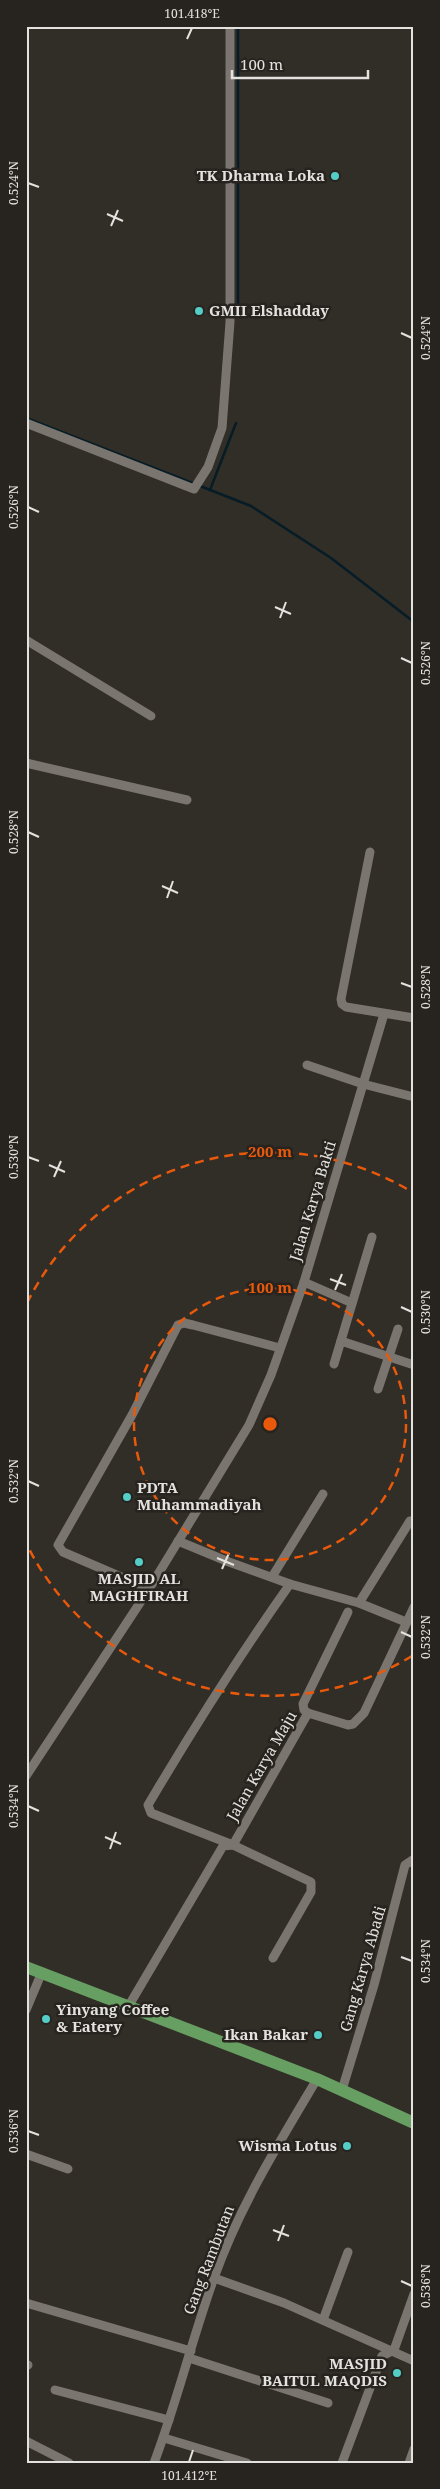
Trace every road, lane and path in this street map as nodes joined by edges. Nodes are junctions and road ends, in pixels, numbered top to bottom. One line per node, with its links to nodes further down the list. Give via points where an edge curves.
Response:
1 (230, 26): 2 (street, via 230,313 222,428 208,467 196,485)
2 (26, 422)
3 (26, 640): 4 (street)
4 (151, 716)
5 (26, 763): 6 (street)
6 (187, 800)
7 (370, 852): 8 (street, via 341,999 346,1007)
8 (384, 1014): 9 (street); 11 (street, Jalan Karya Bakti)
9 (414, 1018)
10 (307, 1065): 11 (street)
11 (363, 1084): 12 (street); 14 (street, Jalan Karya Bakti)
12 (414, 1097)
13 (372, 1237): 15 (street)
14 (304, 1282): 15 (street); 18 (street, Jalan Karya Bakti)
15 (352, 1303): 17 (street)
16 (398, 1329): 19 (street)
17 (341, 1341): 19 (street); 20 (street)
18 (280, 1348): 25 (street, Jalan Karya Bakti, via 249,1425); 28 (street, via 193,1324 178,1325 132,1415 58,1544 62,1552)
19 (389, 1357): 21 (street); 22 (street)
20 (334, 1364)
21 (414, 1365)
22 (378, 1389)
23 (322, 1494): 26 (street)
24 (410, 1521): 29 (street)
25 (178, 1541): 26 (street); 28 (street, Jalan Karya Bakti)
26 (272, 1577): 27 (street)
27 (290, 1584): 29 (street); 35 (street, Jalan Karya Maju, via 233,1665 148,1805 151,1813)
28 (149, 1590): 34 (street, Jalan Karya Bakti)
29 (360, 1603): 32 (street)
30 (414, 1607): 32 (street, Jalan Karya Maju)
31 (348, 1612): 33 (street, via 303,1704)
32 (406, 1622): 33 (street, Jalan Karya Maju, via 360,1719 348,1725)
33 (306, 1711): 35 (street, Jalan Karya Maju)
34 (26, 1776)
35 (233, 1845): 37 (street, via 313,1885); 40 (street, Jalan Karya Maju, via 220,1849)
36 (414, 1859): 43 (street, Gang Karya Abadi, via 405,1865 374,1985)
37 (273, 1958)
38 (26, 1967): 39 (main road)
39 (42, 1972): 40 (main road); 41 (street)
40 (128, 2007): 42 (main road)
41 (26, 2010)
42 (317, 2079): 43 (main road); 48 (street, Gang Rambutan, via 242,2210)
43 (342, 2090): 44 (main road)
44 (414, 2123)
45 (26, 2154): 46 (street)
46 (68, 2169)
47 (348, 2252): 51 (street)
48 (214, 2278): 51 (street); 53 (street, Gang Rambutan)
49 (414, 2294): 52 (street)
50 (26, 2303): 53 (street)
51 (322, 2320): 52 (street)
52 (394, 2350): 54 (street); 64 (street, via 382,2356)
53 (190, 2354): 56 (street); 57 (street, Gang Rambutan)
54 (414, 2361)
55 (55, 2390): 57 (street)
56 (328, 2403)
57 (169, 2420): 58 (street, Gang Rambutan)
58 (164, 2438): 62 (street, Gang Rambutan); 63 (street)
59 (26, 2441): 61 (street)
60 (414, 2449): 65 (street)
61 (69, 2463)
62 (154, 2463)
63 (247, 2463)
64 (342, 2463)
65 (408, 2463)

